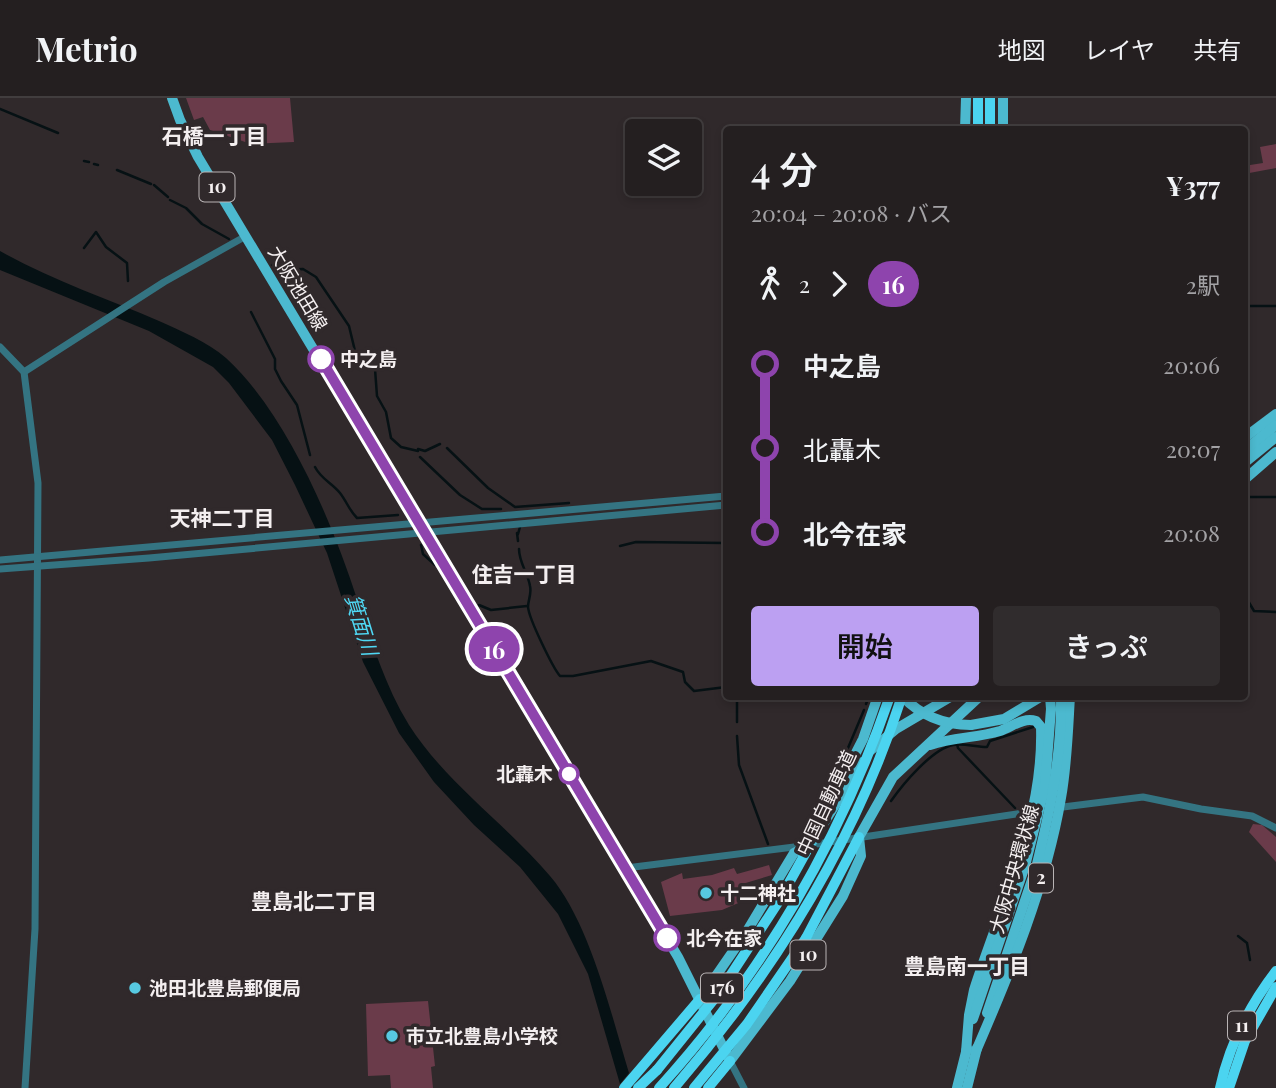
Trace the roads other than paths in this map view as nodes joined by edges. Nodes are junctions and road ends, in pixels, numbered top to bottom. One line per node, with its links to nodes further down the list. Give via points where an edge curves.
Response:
1 (172, 98): 10 (main road, 大阪池田線 / 10, via 188,138)
2 (966, 98): 6 (main road)
3 (978, 98): 7 (highway)
4 (990, 98): 8 (highway)
5 (1003, 98): 9 (main road)
6 (965, 126)
7 (978, 126)
8 (990, 126)
9 (1003, 126)
10 (246, 236): 12 (street); 24 (main road, 大阪池田線 / 10)
11 (0, 347): 12 (street)
12 (24, 372): 25 (street, via 37,462)
13 (1276, 414): 15 (main road)
14 (1276, 425): 17 (main road)
15 (1248, 435)
16 (1276, 437): 19 (main road)
17 (1248, 448)
18 (1276, 450): 20 (main road); 21 (main road)
19 (1248, 460)
20 (1248, 469)
21 (1248, 476)
22 (723, 496): 24 (street)
23 (723, 505): 24 (street)
24 (421, 528): 25 (street); 27 (street, via 343,540); 48 (main road, 大阪池田線 / 10)
25 (38, 557): 26 (street); 27 (street)
26 (0, 560)
27 (37, 567): 28 (street); 54 (street, via 35,929)
28 (0, 569)
29 (877, 700): 46 (main road, via 863,739)
30 (888, 700): 57 (highway, 中国自動車道, bridge, via 846,806 796,901 738,991)
31 (900, 700): 58 (highway, 中国自動車道, bridge, via 859,809 809,905 747,998)
32 (907, 700): 36 (main road, bridge, via 932,718 971,725 1004,719)
33 (946, 700): 46 (main road, via 877,743)
34 (976, 700): 40 (main road, 10)
35 (982, 700): 40 (main road)
36 (1035, 700)
37 (1050, 700): 47 (main road, 大阪中央環状線 / 2, bridge, via 1045,786)
38 (1061, 700): 47 (main road, 大阪中央環状線 / 2, bridge, via 1055,783)
39 (1070, 700): 42 (main road, 2)
40 (967, 709): 41 (main road, 10)
41 (927, 746): 43 (main road, via 948,738 992,733 1027,720 1037,722 1040,751); 45 (main road, 10, via 893,777)
42 (1059, 807): 43 (street); 44 (street, via 1143,797 1252,816); 52 (main road, 2, via 1022,939)
43 (1031, 811): 45 (street); 52 (main road, via 974,990 968,1015)
44 (1276, 828)
45 (859, 837): 46 (street); 53 (main road, 10, via 861,856 843,896 790,981); 59 (highway, 176, bridge, via 806,938 747,1024)
46 (810, 845): 48 (street); 51 (main road, via 794,853 747,932); 56 (highway, 176, bridge, via 725,984)
47 (1031, 867): 52 (main road, 大阪中央環状線 / 2)
48 (625, 868): 51 (main road, 大阪池田線 / 10)
49 (1276, 971): 64 (highway, 11, via 1243,1023)
50 (1276, 987): 65 (highway, 11, via 1245,1041)
51 (699, 999): 53 (main road, 大阪池田線 / 10); 55 (highway)
52 (971, 1051): 62 (main road, 大阪中央環状線 / 2); 63 (main road, 大阪中央環状線 / 2)
53 (730, 1061): 60 (highway); 61 (street)
54 (25, 1088)
55 (624, 1088)
56 (640, 1088)
57 (659, 1088)
58 (674, 1088)
59 (694, 1088)
60 (708, 1088)
61 (744, 1088)
62 (957, 1088)
63 (967, 1088)
64 (1220, 1088)
65 (1230, 1088)

